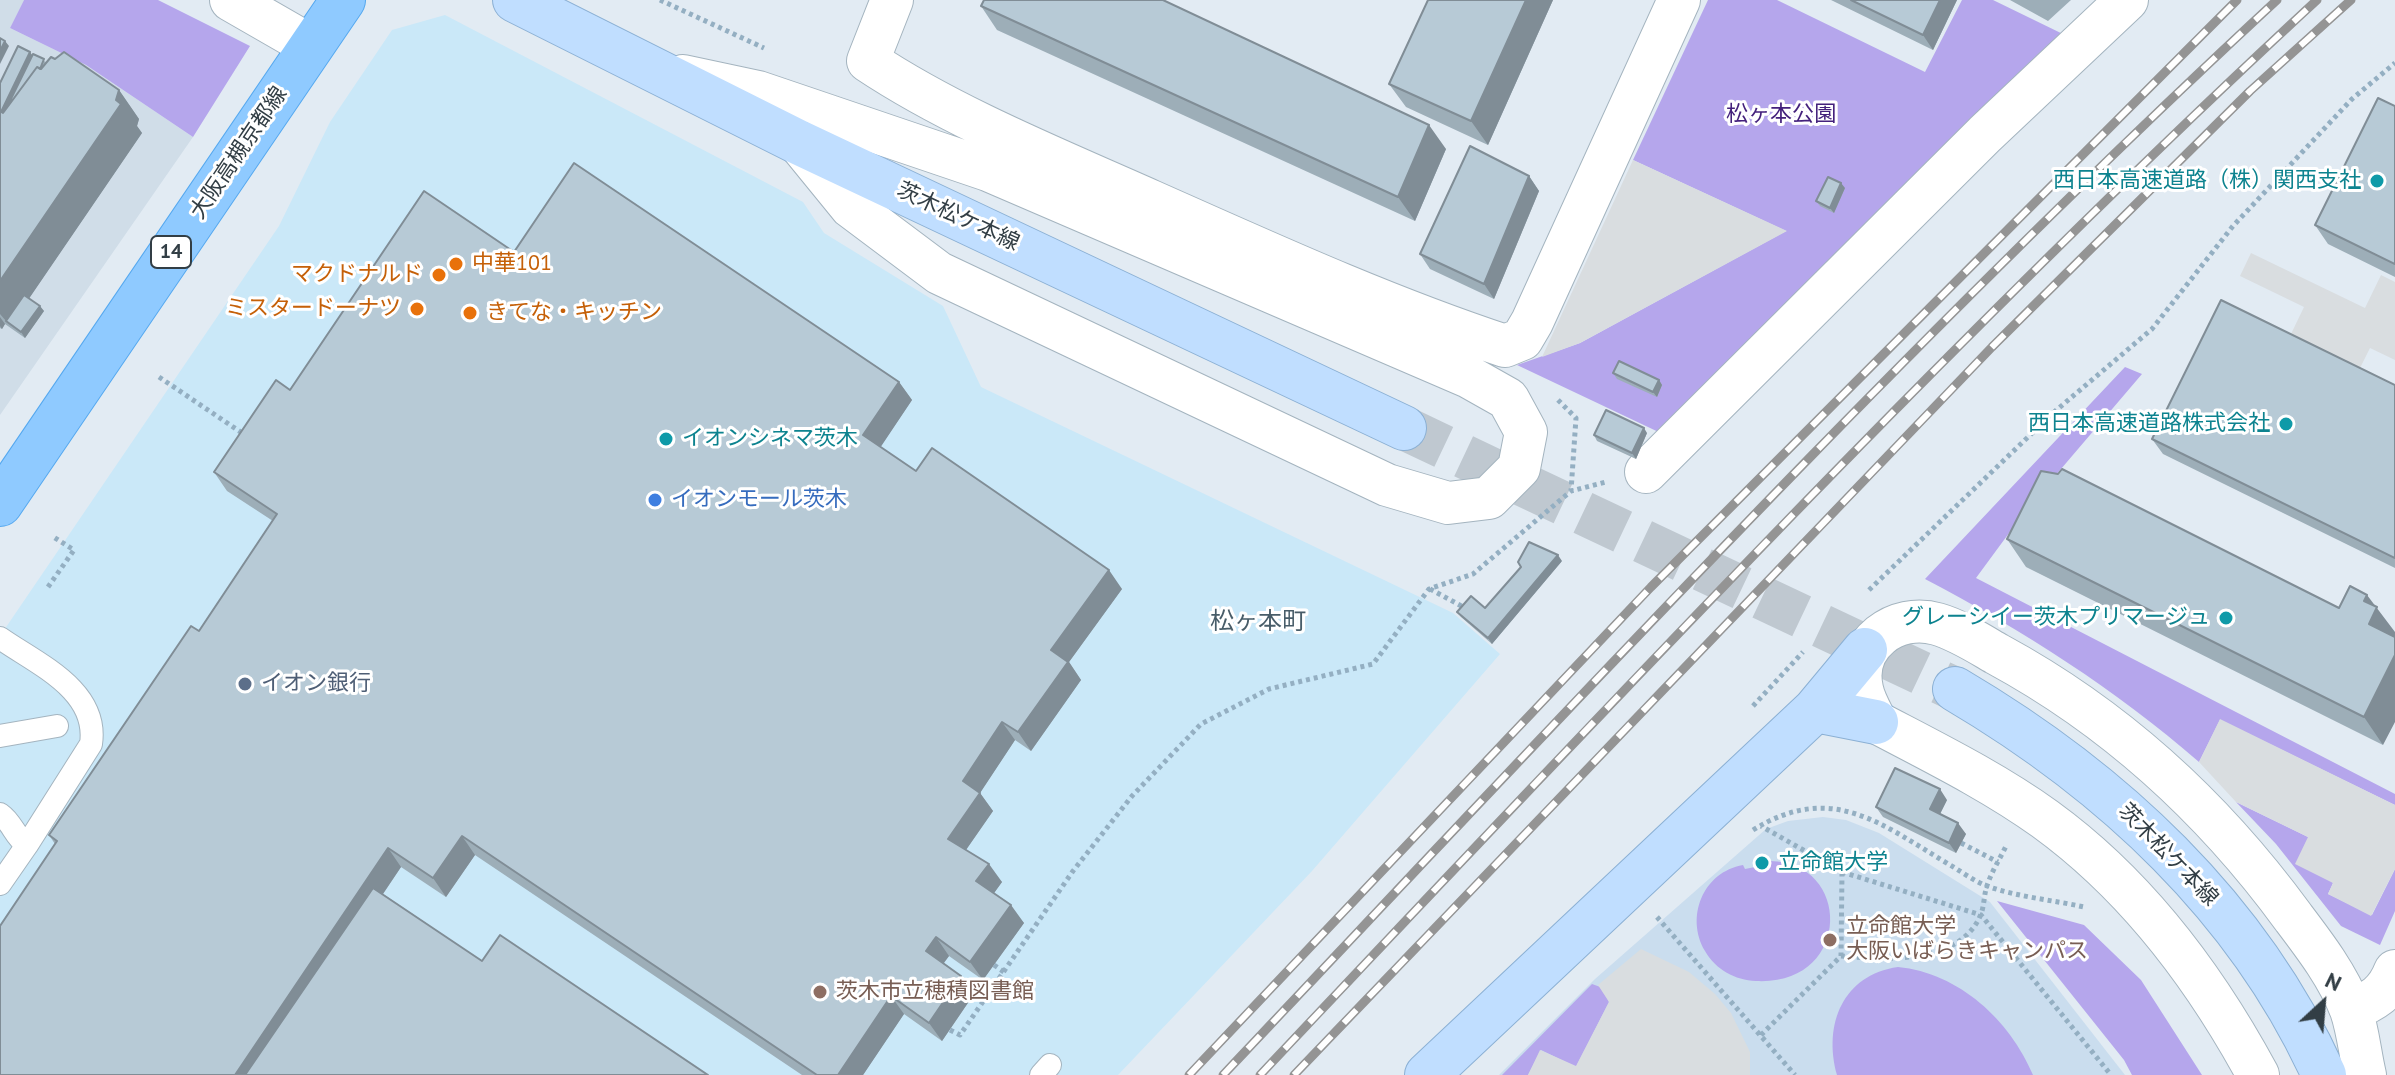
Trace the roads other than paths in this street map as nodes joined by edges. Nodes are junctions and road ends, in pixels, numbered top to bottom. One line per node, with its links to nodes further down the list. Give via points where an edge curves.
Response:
1 (231, 0): 7 (street)
2 (343, 0): 7 (main road, 大阪高槻京都線 / 14)
3 (515, 0): 8 (street, 茨木松ケ本線)
4 (892, 0): 5 (street, via 868,61 899,82 1086,173 1314,273 1505,346 1522,339 1532,322)
5 (1679, 0)
6 (2127, 0): 11 (street)
7 (311, 46): 12 (main road, 大阪高槻京都線 / 14)
8 (658, 71): 9 (street, 茨木松ケ本線); 9 (street, via 758,92 988,170 1469,377 1508,399 1526,432 1519,468 1489,498 1448,503 1387,485 939,273 851,207)
9 (798, 142): 10 (street, 茨木松ケ本線)
10 (1404, 428)
11 (1646, 472)
12 (0, 504)
13 (0, 638): 21 (lane, via 71,688 87,708 93,731 91,744)
14 (1865, 650): 16 (street); 17 (street, via 1862,690); 24 (street, via 1890,627 1919,620 1937,624 2031,672 2113,731 2203,807 2259,871 2326,961)
15 (1955, 689): 27 (street, 茨木松ケ本線, via 2070,763 2172,855 2248,946)
16 (1815, 710): 17 (street); 25 (street)
17 (1876, 722): 26 (street, via 2013,797 2091,858 2179,951 2230,1023)
18 (57, 726): 19 (lane)
19 (0, 736)
20 (0, 814): 21 (lane)
21 (27, 845): 22 (lane)
22 (0, 884)
23 (2395, 971): 24 (street, via 2378,998)
24 (2351, 1010): 28 (street)
25 (1427, 1075)
26 (2258, 1075)
27 (2324, 1075)
28 (2365, 1075)

